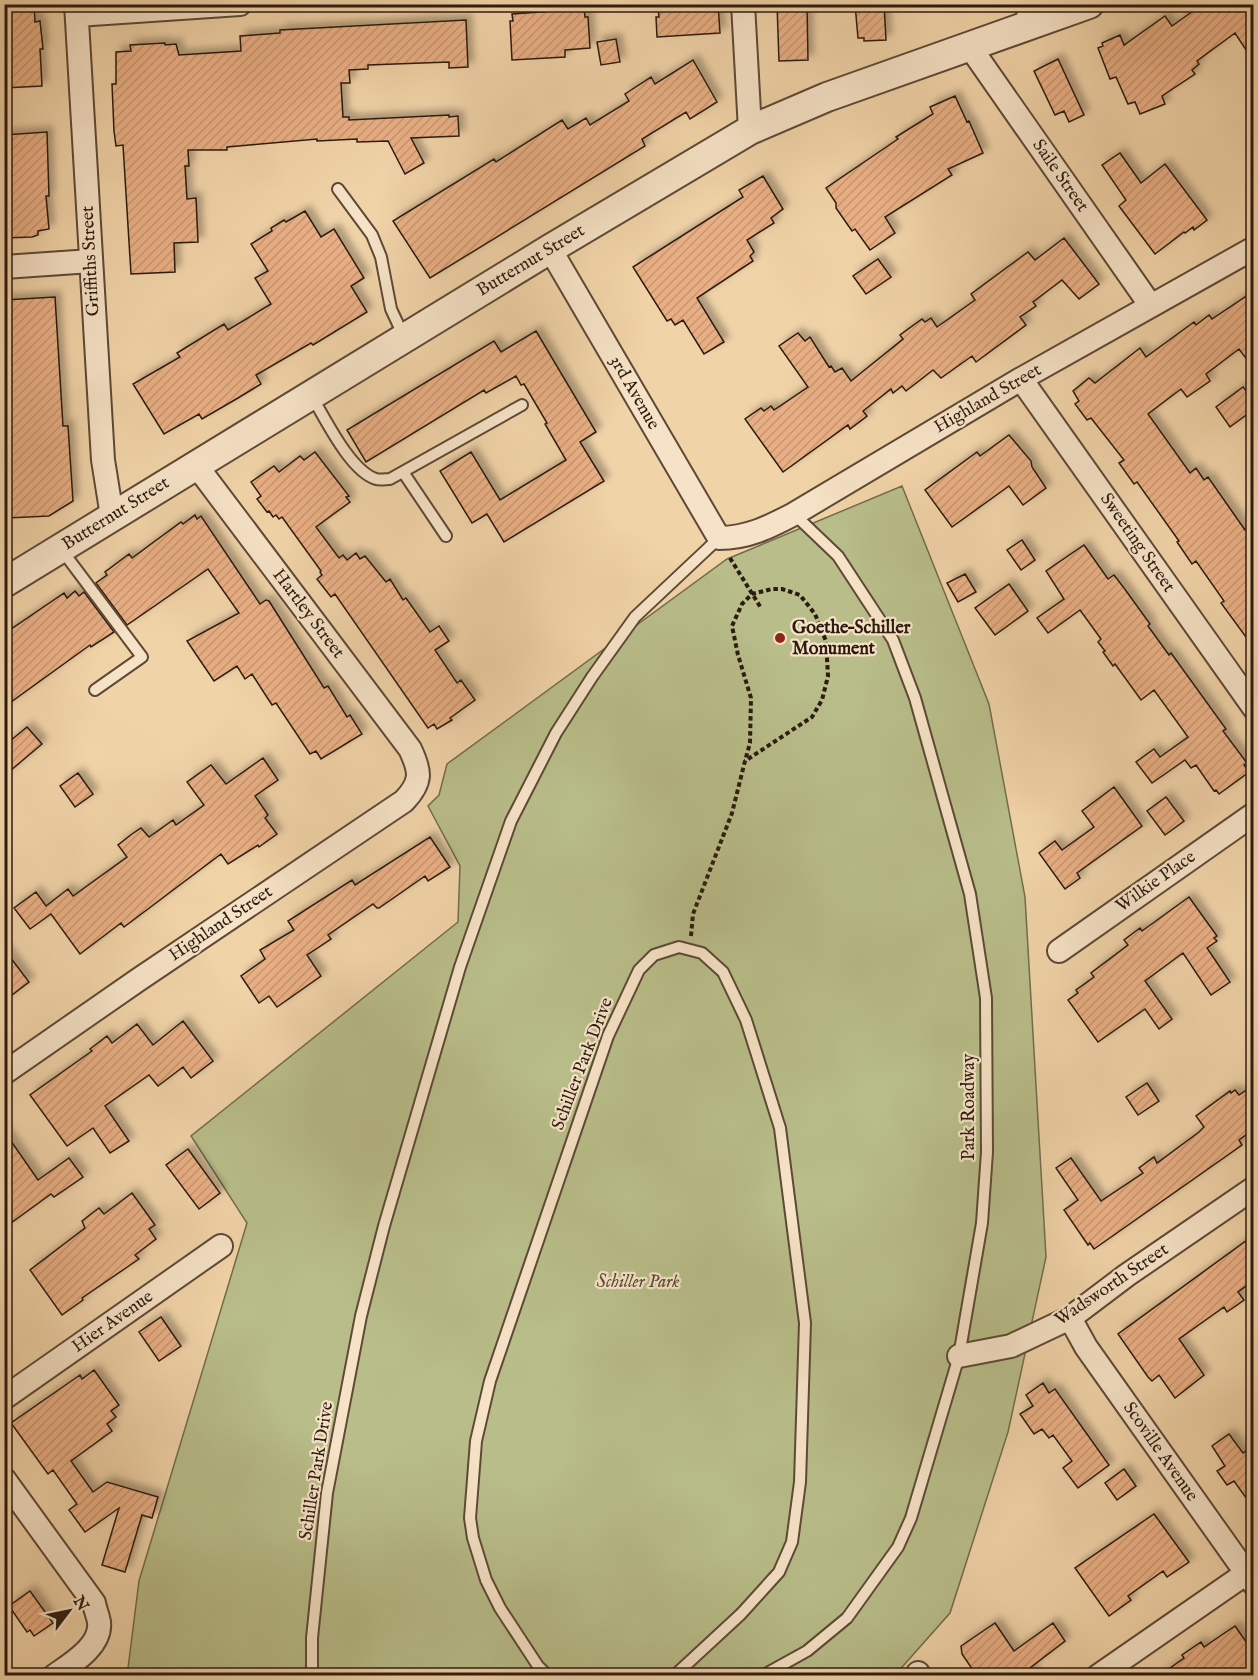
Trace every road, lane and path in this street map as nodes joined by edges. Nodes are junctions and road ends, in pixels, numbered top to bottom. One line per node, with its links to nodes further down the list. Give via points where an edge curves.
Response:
1 (240, 4): 4 (street)
2 (743, 4): 7 (street)
3 (1089, 4): 5 (street, Butternut Street)
4 (77, 10): 11 (street, Griffiths Street)
5 (1029, 15): 6 (street, Butternut Street)
6 (970, 47): 7 (street, Butternut Street, via 827,97); 13 (street, Saile Street)
7 (750, 130): 10 (street, Butternut Street)
8 (338, 189): 14 (lane, via 372,235 381,257 391,309)
9 (1254, 248): 13 (street, Highland Street)
10 (550, 249): 14 (street, Butternut Street); 23 (street, 3rd Avenue)
11 (91, 261): 12 (street); 21 (street, Griffiths Street, via 103,460)
12 (4, 267)
13 (1150, 306): 15 (street, Highland Street)
14 (404, 338): 16 (street, Butternut Street)
15 (1020, 379): 20 (street, Highland Street); 29 (street, Sweeting Street)
16 (311, 395): 18 (street, Butternut Street); 19 (lane, via 350,457 364,472 377,480)
17 (522, 405): 19 (lane)
18 (196, 465): 21 (street, Butternut Street); 31 (street, Hartley Street, via 410,748)
19 (403, 472): 22 (lane)
20 (794, 514): 23 (street, Highland Street); 39 (lane, Park Roadway, via 838,556 893,640 915,698 970,894 986,998 987,1152 982,1223)
21 (112, 516): 24 (street, Butternut Street)
22 (446, 536)
23 (723, 545): 26 (path); 44 (lane, Schiller Park Drive, via 635,617 556,733 511,821 460,967 361,1316 327,1493 312,1638)
24 (60, 549): 25 (street, Butternut Street); 28 (lane, via 142,657)
25 (4, 584)
26 (752, 594): 27 (path); 30 (path, via 742,604 732,626 751,698 750,743); 30 (path, via 782,589 800,595 826,641 828,676 822,700 812,717)
27 (761, 608)
28 (94, 690)
29 (1254, 708)
30 (745, 761): 33 (path, via 732,813 693,914)
31 (417, 764): 35 (street, Highland Street, via 415,789 404,801)
32 (1254, 814): 34 (street, Wilkie Place)
33 (690, 949): 45 (lane, Schiller Park Drive, via 654,955 639,970 608,1036 490,1381 476,1441 472,1538 500,1608); 46 (lane, via 702,953 723,972 746,1020 780,1128 805,1323 805,1359 800,1482 792,1542 779,1572 741,1614)
34 (1059, 951)
35 (4, 1073)
36 (1254, 1188): 38 (street, Wadsworth Street)
37 (221, 1246): 40 (street, Hier Avenue)
38 (1070, 1318): 39 (street, Wadsworth Street, via 1011,1346); 42 (street, Scoville Avenue, via 1086,1347)
39 (959, 1356): 47 (lane, Park Roadway, via 912,1518 898,1547 847,1618 807,1651)
40 (4, 1398)
41 (4, 1479): 43 (street, via 94,1603 100,1624 97,1639)
42 (1251, 1575): 48 (street)
43 (54, 1676)
44 (312, 1676)
45 (548, 1676)
46 (674, 1676)
47 (762, 1676)
48 (1098, 1676)

